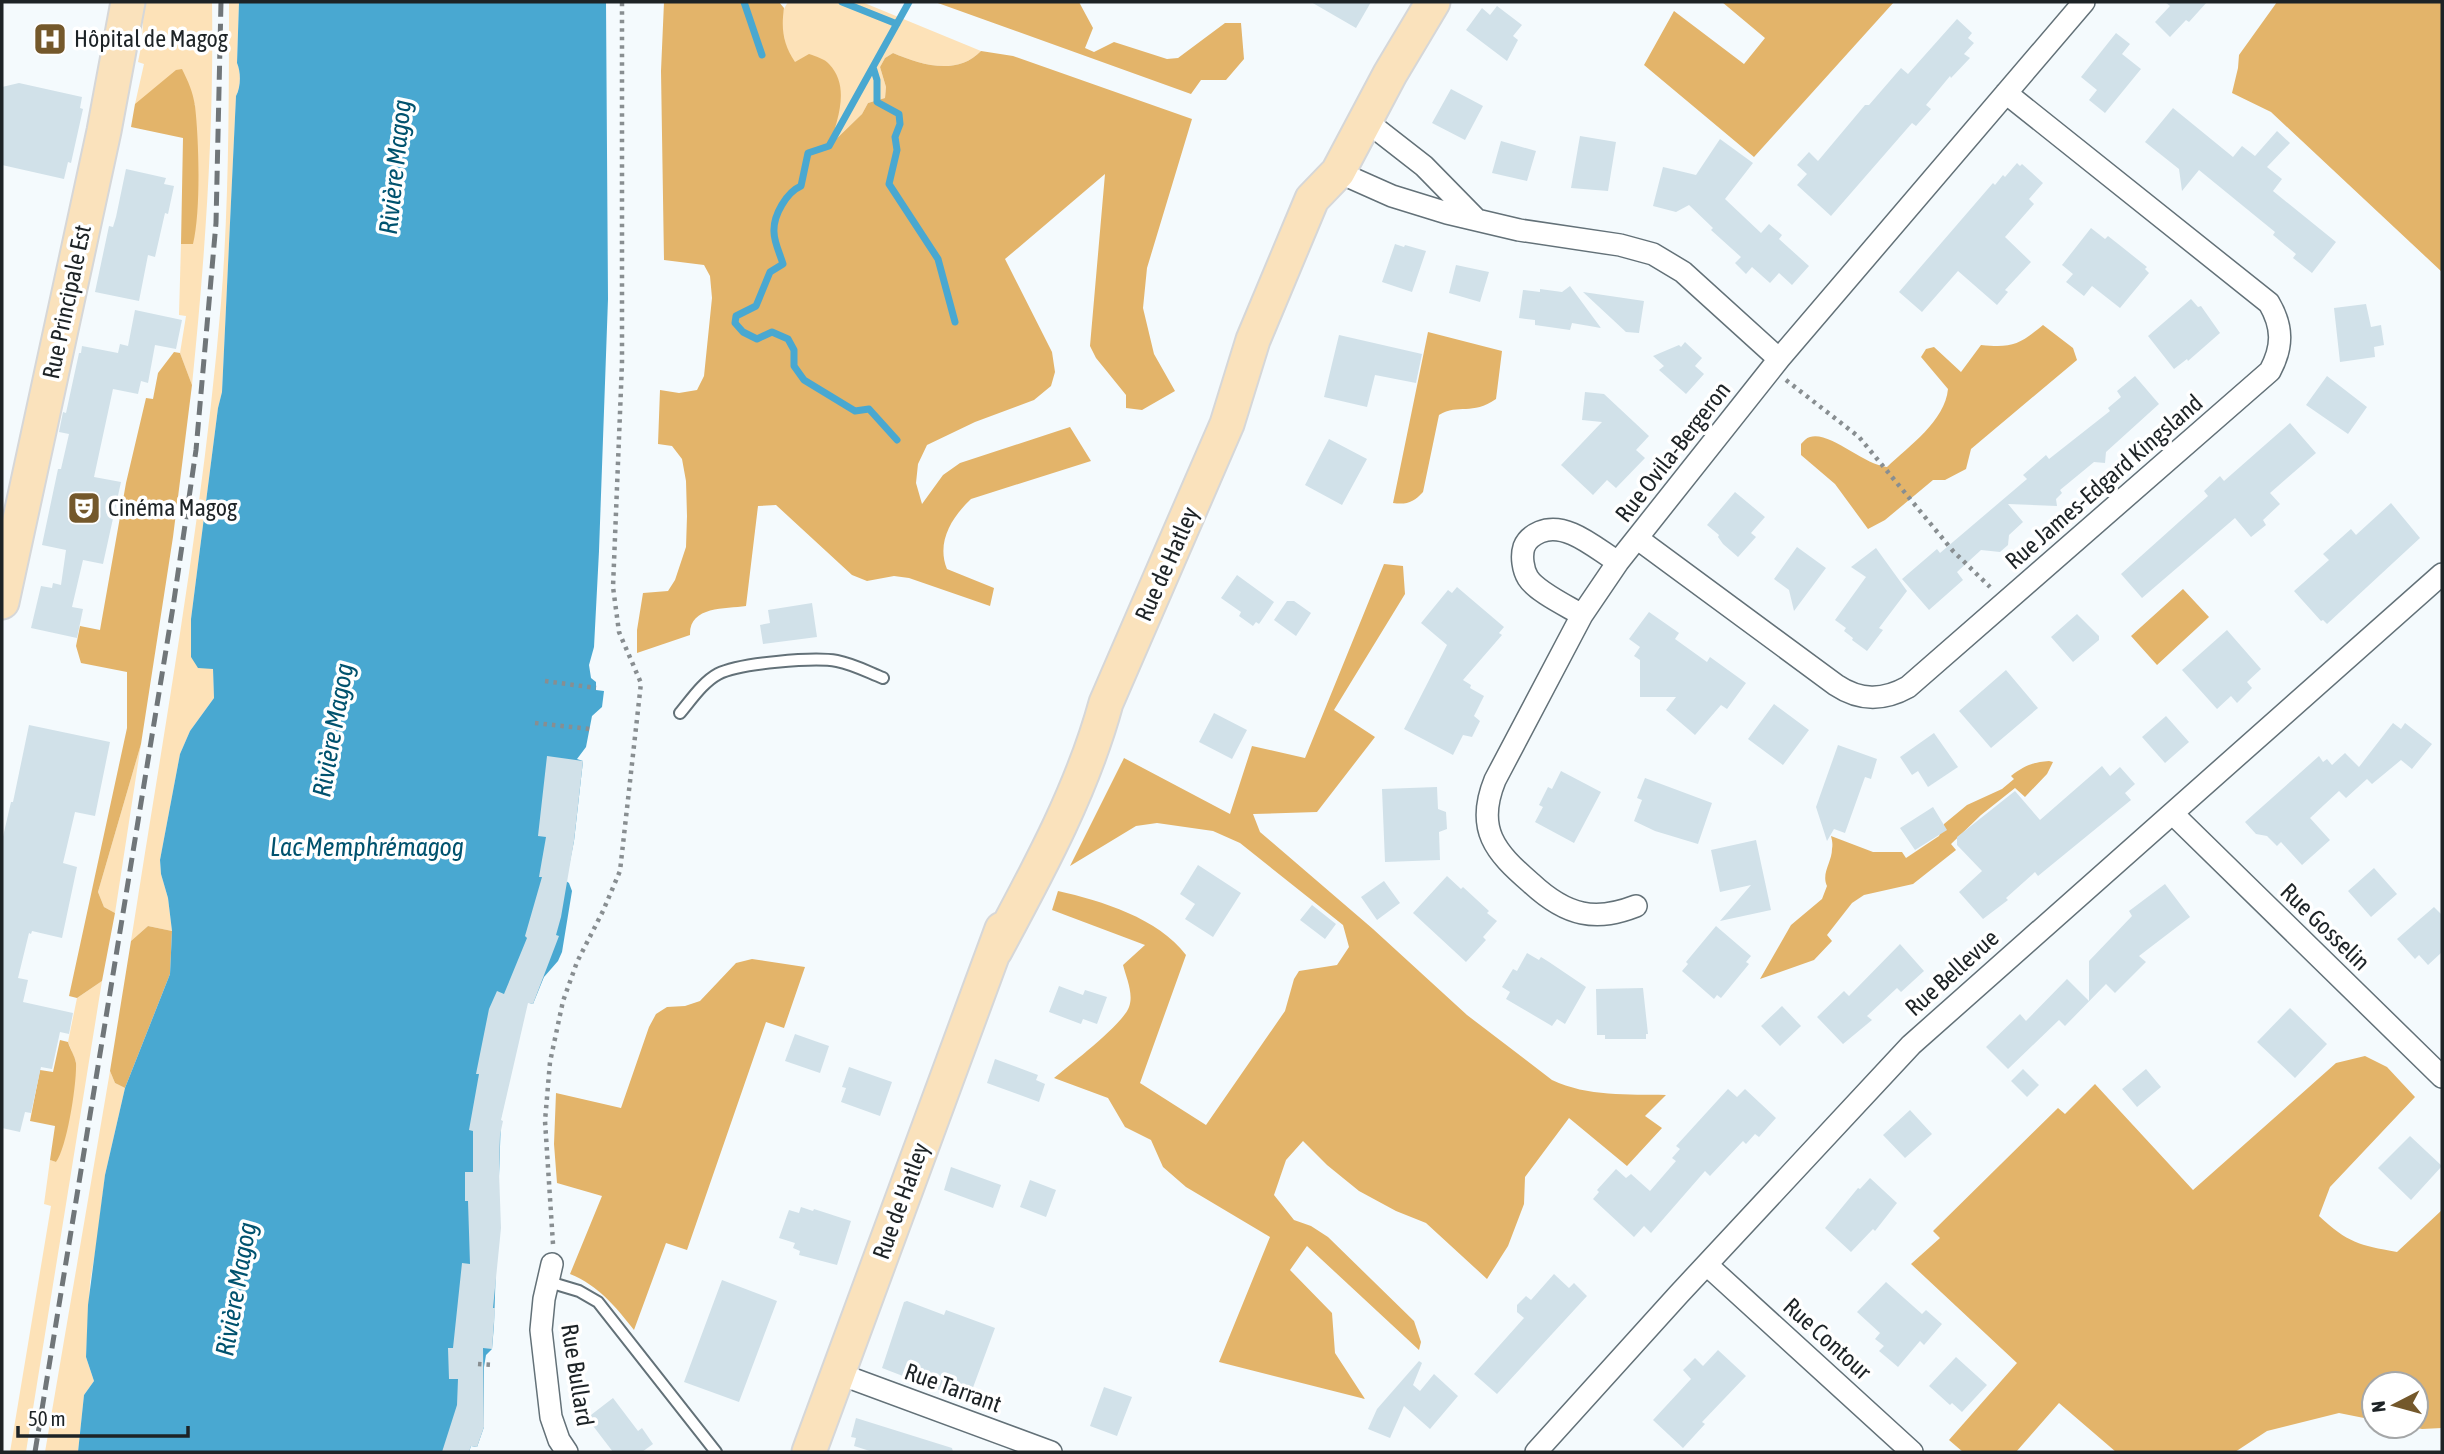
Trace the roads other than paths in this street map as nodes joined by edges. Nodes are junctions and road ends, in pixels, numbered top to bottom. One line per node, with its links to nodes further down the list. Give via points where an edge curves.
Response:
1 (128, 2): 12 (main road, Rue Principale Est, via 102,144)
2 (1433, 2): 5 (main road, Rue de Hatley)
3 (2084, 2): 4 (street, Rue Ovila-Bergeron)
4 (2006, 93): 8 (street, Rue Ovila-Bergeron); 9 (street, Rue James-Edgard Kingsland, via 2269,303 2277,316 2281,344 2270,371 1909,687 1885,697 1859,696 1836,685)
5 (1365, 120): 6 (main road, Rue de Hatley); 7 (street, via 1424,166)
6 (1338, 172): 7 (street, via 1401,199); 21 (main road, Rue de Hatley, via 1312,199 1253,340 1227,424 1106,703 1093,748 1053,840 995,951)
7 (1476, 219): 8 (street, via 1653,254 1684,272)
8 (1775, 364): 9 (street, Rue Ovila-Bergeron)
9 (1638, 539): 10 (street, Rue Ovila-Bergeron)
10 (1618, 562): 13 (street, Rue Ovila-Bergeron); 13 (street, via 1559,530 1531,536 1524,546 1523,567 1528,578)
11 (2442, 574): 16 (street, Rue Bellevue)
12 (2, 602)
13 (1582, 615): 17 (street, Rue Ovila-Bergeron, via 1495,780 1486,810 1487,825 1500,854 1565,908 1591,914)
14 (883, 678): 15 (lane, via 822,659 734,668 709,681)
15 (680, 713)
16 (2173, 814): 18 (street, Rue Gosselin); 19 (street, Rue Bellevue, via 1912,1045)
17 (1636, 906)
18 (2442, 1077)
19 (1707, 1265): 26 (street, Rue Bellevue); 27 (street, Rue Contour)
20 (550, 1273): 22 (street, Rue Bullard, via 541,1315 542,1350 551,1417); 23 (lane, via 598,1302)
21 (837, 1373): 24 (main road, Rue de Hatley); 25 (street, Rue Tarrant)
22 (567, 1452)
23 (716, 1452)
24 (809, 1452)
25 (1051, 1452)
26 (1536, 1452)
27 (1912, 1452)

